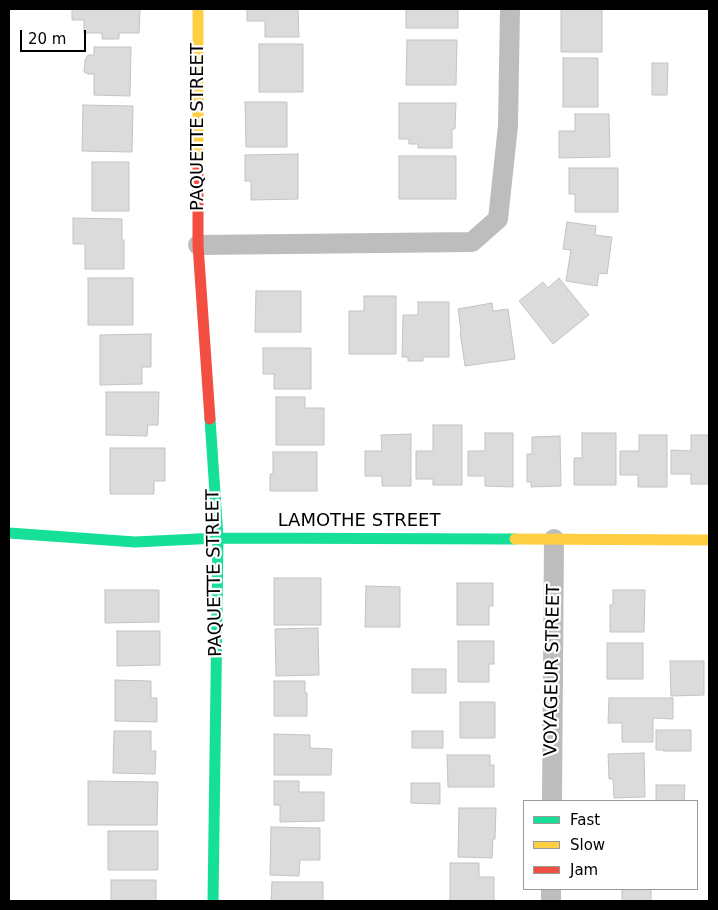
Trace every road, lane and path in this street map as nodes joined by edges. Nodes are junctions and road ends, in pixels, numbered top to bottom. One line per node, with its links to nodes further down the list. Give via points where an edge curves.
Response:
1 (198, 9): 3 (street, PAQUETTE STREET)
2 (510, 9): 3 (street, via 508,126 498,219 472,242)
3 (198, 245): 5 (street, PAQUETTE STREET)
4 (9, 533): 5 (street, LAMOTHE STREET, via 135,542)
5 (218, 538): 6 (street, LAMOTHE STREET); 9 (street, PAQUETTE STREET)
6 (554, 539): 7 (street, LAMOTHE STREET); 8 (street, VOYAGEUR STREET)
7 (709, 540)
8 (552, 800)
9 (213, 901)

